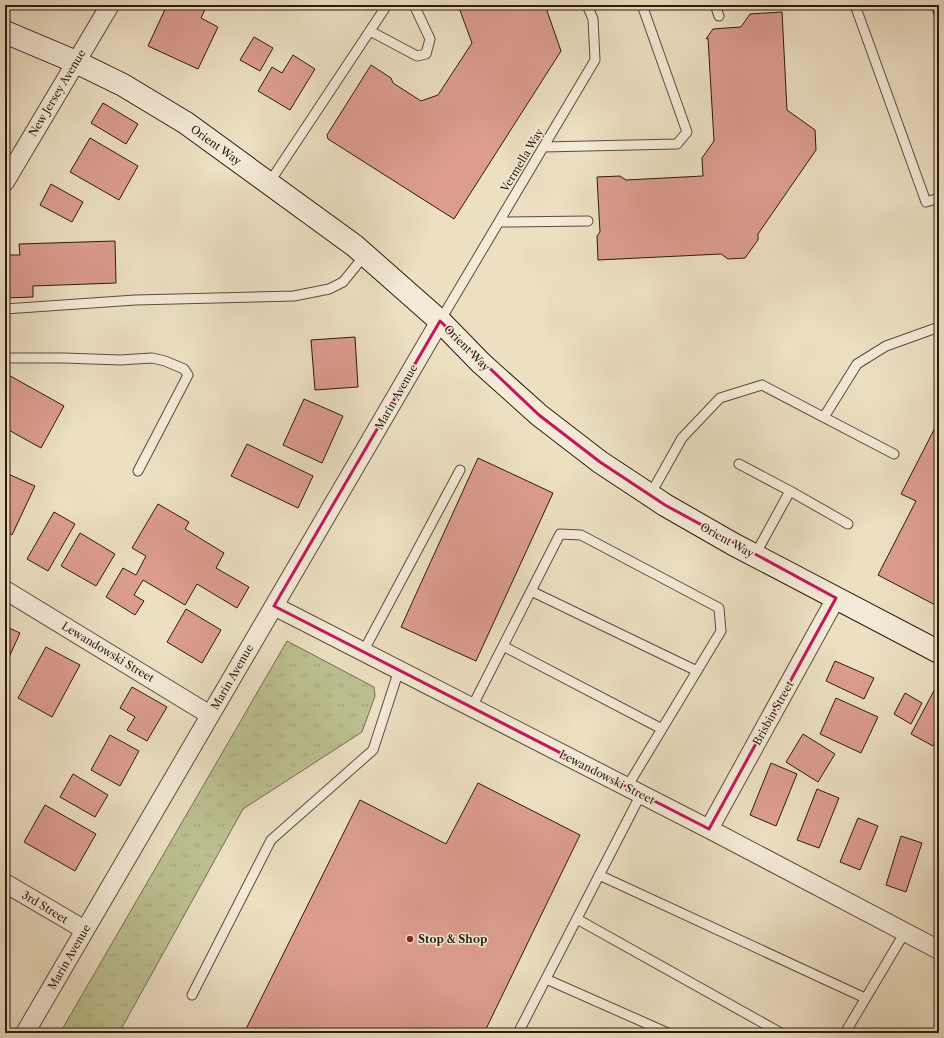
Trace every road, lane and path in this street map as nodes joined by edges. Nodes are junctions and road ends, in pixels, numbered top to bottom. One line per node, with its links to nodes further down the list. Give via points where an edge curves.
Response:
1 (110, 5): 11 (street, New Jersey Avenue)
2 (387, 5): 9 (lane)
3 (414, 5): 9 (lane, via 430,39 426,54 417,56)
4 (588, 5): 12 (lane, Vermella Way, via 593,19 595,60)
5 (642, 5): 12 (lane, via 687,132 677,144)
6 (715, 5): 8 (lane)
7 (855, 5): 15 (lane, via 926,202)
8 (719, 16)
9 (370, 31): 14 (lane)
10 (5, 32): 11 (street, Orient Way)
11 (76, 62): 13 (street, New Jersey Avenue); 14 (street, Orient Way, via 123,85 186,123)
12 (543, 147): 17 (lane, Vermella Way)
13 (5, 182)
14 (269, 183): 18 (street, Orient Way)
15 (939, 198)
16 (588, 221): 17 (lane)
17 (499, 222): 20 (lane, Vermella Way)
18 (365, 255): 19 (lane, via 343,282 329,289 294,296 135,300); 20 (street, Orient Way)
19 (5, 309)
20 (440, 321): 29 (street, Orient Way, via 481,363 539,415 600,462); 35 (street, Marin Avenue)
21 (939, 327): 23 (lane, via 886,346 857,364)
22 (5, 358): 27 (lane, via 152,358 184,369 188,375)
23 (824, 417): 24 (lane); 29 (lane, via 762,385 720,398 682,438)
24 (894, 454)
25 (739, 464): 28 (lane)
26 (460, 470): 37 (lane)
27 (138, 471)
28 (790, 491): 30 (lane); 31 (lane)
29 (650, 495): 31 (street, Orient Way)
30 (848, 524)
31 (755, 555): 34 (street, Orient Way)
32 (5, 590): 42 (street, Lewandowski Street)
33 (531, 591): 36 (lane); 40 (lane); 40 (lane, via 560,534 581,535 719,608 721,631)
34 (836, 598): 38 (street, Orient Way); 45 (street, Brisbin Street)
35 (274, 606): 37 (street, Lewandowski Street); 42 (street, Marin Avenue)
36 (503, 646): 41 (lane); 43 (lane)
37 (363, 652): 39 (street, Lewandowski Street)
38 (939, 652)
39 (399, 670): 41 (street, Lewandowski Street); 53 (lane, via 373,750 271,840)
40 (697, 671): 43 (lane)
41 (472, 708): 44 (street, Lewandowski Street)
42 (210, 715): 49 (street, Marin Avenue)
43 (662, 729): 44 (lane)
44 (634, 790): 45 (street, Lewandowski Street); 46 (lane)
45 (709, 829): 50 (street, Lewandowski Street)
46 (599, 876): 48 (lane); 54 (lane)
47 (5, 883): 49 (street, 3rd Street)
48 (577, 919): 52 (lane); 58 (lane)
49 (85, 930): 55 (street, Marin Avenue)
50 (905, 932): 51 (street, Lewandowski Street); 54 (lane)
51 (939, 950)
52 (546, 979): 56 (lane); 57 (lane)
53 (192, 995)
54 (865, 998): 59 (lane)
55 (25, 1033)
56 (518, 1033)
57 (668, 1033)
58 (781, 1033)
59 (845, 1033)

